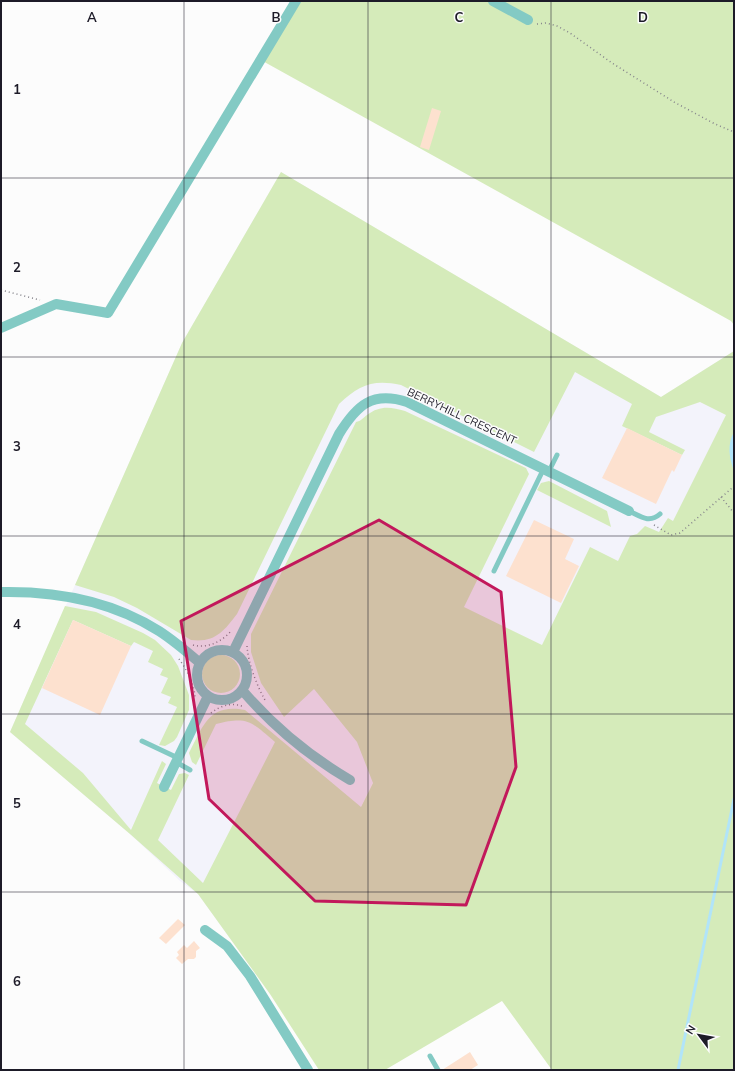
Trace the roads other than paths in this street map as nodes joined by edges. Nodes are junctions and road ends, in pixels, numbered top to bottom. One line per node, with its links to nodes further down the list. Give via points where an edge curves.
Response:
1 (296, 1): 4 (street, via 108,313 56,304)
2 (493, 1): 3 (street)
3 (528, 20)
4 (1, 328)
5 (557, 456): 6 (lane)
6 (546, 470): 7 (street, BERRYHILL CRESCENT); 9 (lane); 11 (street, BERRYHILL CRESCENT, via 408,402 388,398 368,401 348,418 339,434)
7 (629, 511): 8 (lane, via 646,519 654,519)
8 (660, 514)
9 (494, 570)
10 (1, 592): 12 (street, via 56,594 103,606 128,615 158,631)
11 (233, 652): 12 (street, via 211,652); 13 (street, via 246,669 246,682)
12 (200, 662): 14 (street, via 197,670 198,685)
13 (242, 690): 14 (street, via 230,699 215,699); 18 (street, via 288,736)
14 (208, 696): 16 (street)
15 (142, 741): 16 (lane)
16 (177, 760): 17 (lane); 19 (street)
17 (190, 770)
18 (350, 780)
19 (164, 787)
20 (205, 930): 22 (street, via 227,946 250,976)
21 (430, 1056): 23 (lane)
22 (308, 1070)
23 (438, 1070)

